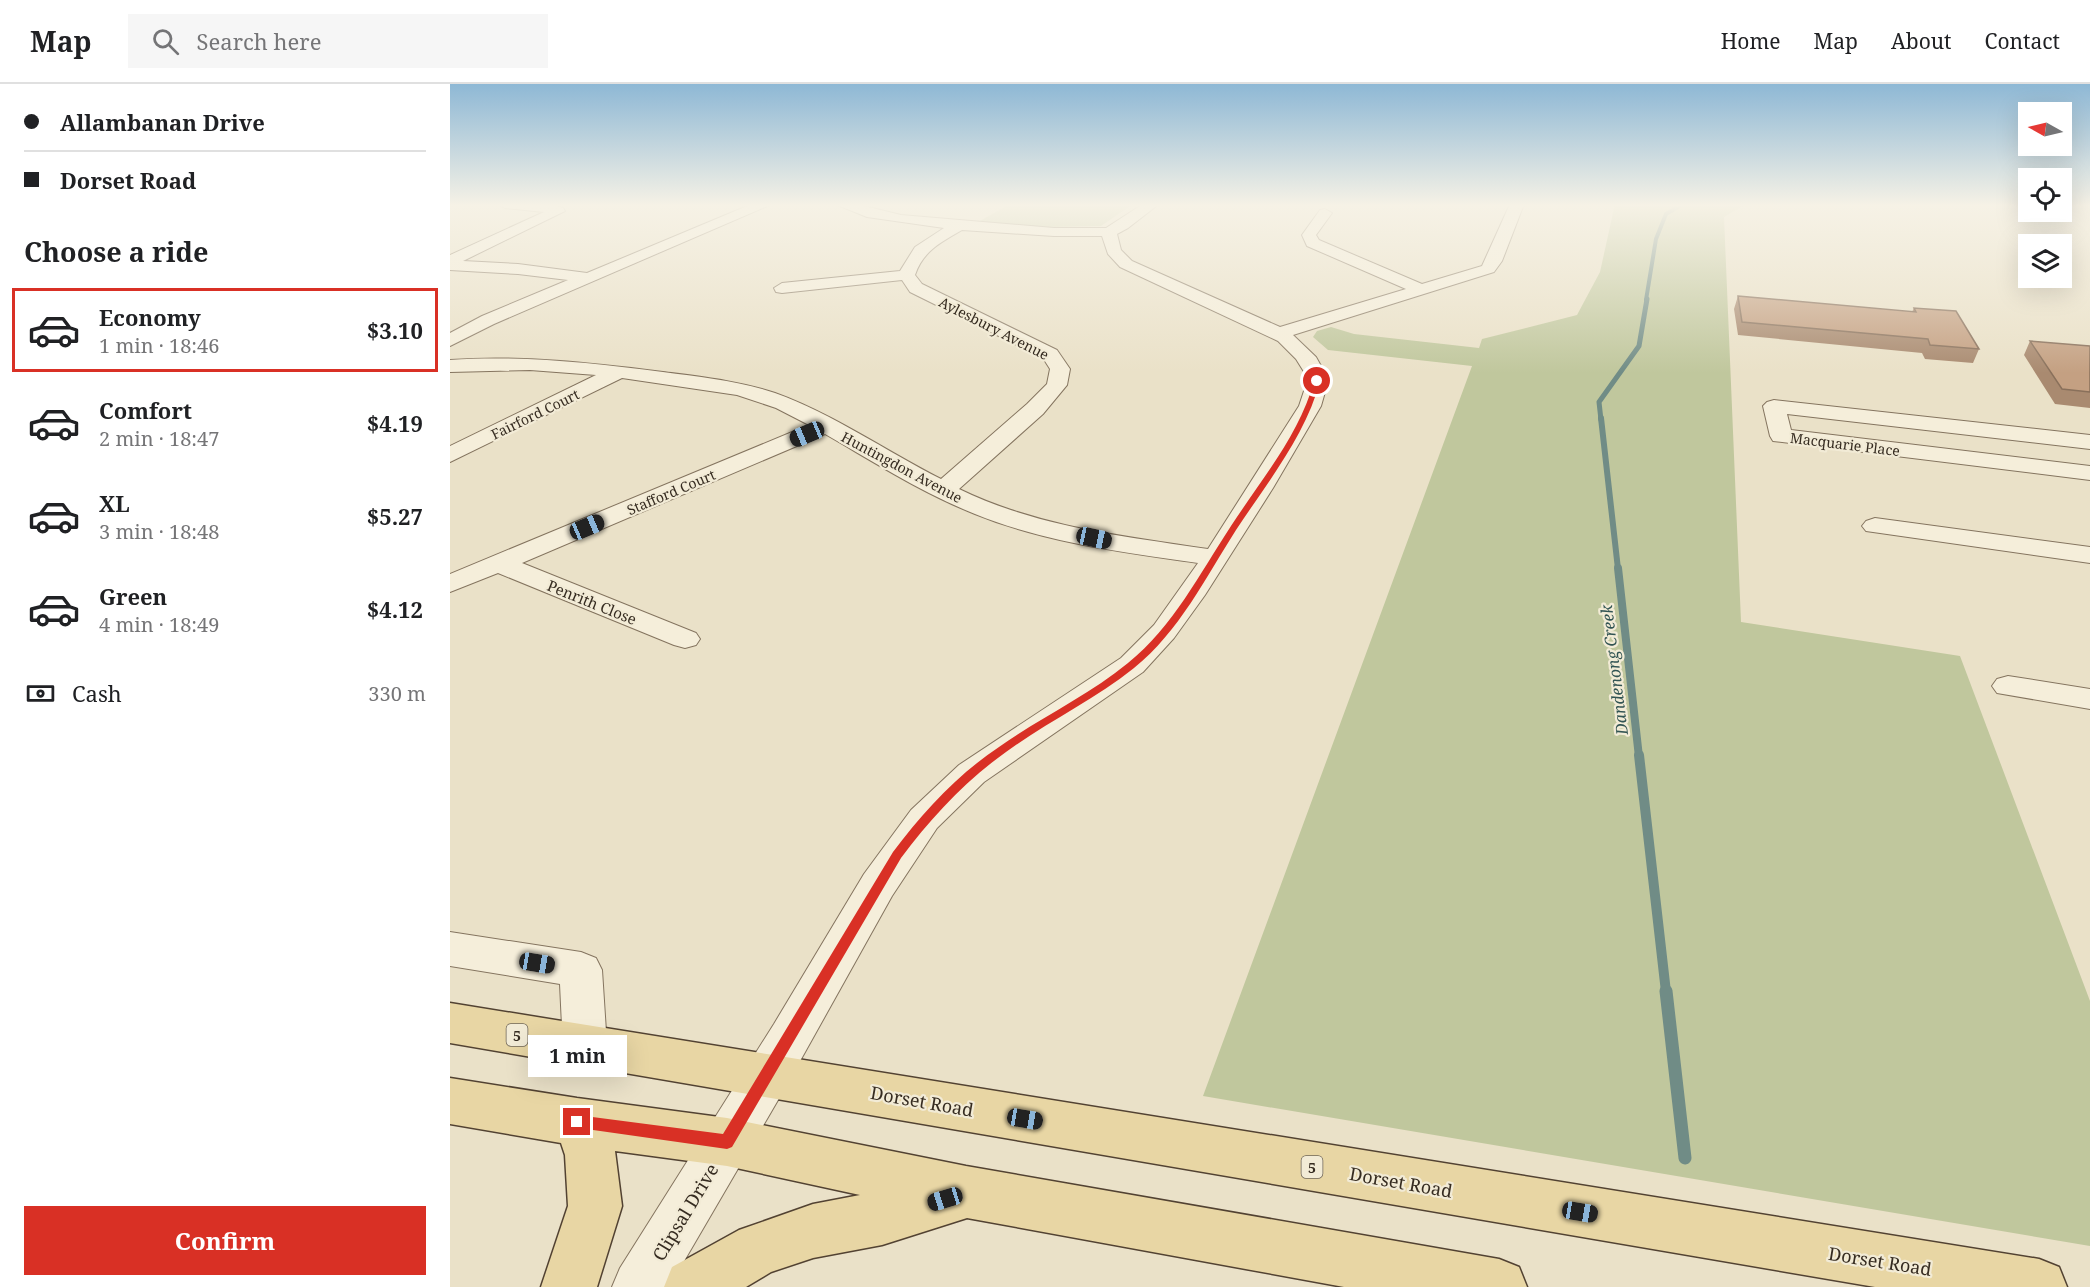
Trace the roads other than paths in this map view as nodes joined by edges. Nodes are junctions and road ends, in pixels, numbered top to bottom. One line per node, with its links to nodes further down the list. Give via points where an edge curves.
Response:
1 (632, 260): 8 (street)
2 (911, 260): 7 (street)
3 (1121, 260): 11 (street, Clipsal Drive)
4 (1352, 260): 10 (street)
5 (1494, 260): 10 (street, via 1488,269)
6 (450, 263): 8 (street)
7 (907, 275): 9 (street); 20 (street, Aylesbury Avenue, via 916,288 1050,354 1060,369 1057,385 1035,409)
8 (590, 278): 12 (street)
9 (782, 288)
10 (1423, 290): 11 (street)
11 (1279, 333): 23 (street, Clipsal Drive, via 1306,358 1317,381 1310,406)
12 (450, 340)
13 (450, 366): 14 (street, Huntingdon Avenue, via 550,364)
14 (619, 372): 15 (street, Huntingdon Avenue, via 746,392 781,403); 18 (street, Fairford Court)
15 (825, 426): 20 (street, Huntingdon Avenue); 24 (street, Stafford Court)
16 (2059, 438): 17 (street, Macquarie Place); 19 (street, Macquarie Place); 19 (street, Macquarie Place, via 1774,406 1781,436)
17 (2090, 442)
18 (450, 455)
19 (2086, 473)
20 (943, 490): 23 (street, Huntingdon Avenue, via 1033,525)
21 (1875, 526): 22 (street)
22 (2090, 555)
23 (1215, 558): 32 (street, Clipsal Drive, via 1163,636 1133,664 1103,687 1003,748 925,818 892,864)
24 (499, 564): 25 (street, Stafford Court); 26 (street, Penrith Close)
25 (450, 584)
26 (685, 639)
27 (2008, 686): 28 (street)
28 (2090, 699)
29 (450, 949): 31 (street, via 581,970)
30 (450, 1023): 31 (main road, Dorset Road / 5)
31 (585, 1047): 32 (main road, Dorset Road / 5)
32 (768, 1075): 35 (street, Clipsal Drive); 41 (main road, Dorset Road / 5)
33 (450, 1101): 34 (main road)
34 (577, 1122): 35 (main road); 37 (main road, via 591,1155 595,1206)
35 (727, 1142): 36 (main road); 38 (street, Clipsal Drive)
36 (966, 1192): 39 (main road, via 758,1249); 40 (main road)
37 (569, 1287)
38 (639, 1287)
39 (692, 1287)
40 (1498, 1287)
41 (2039, 1287)

